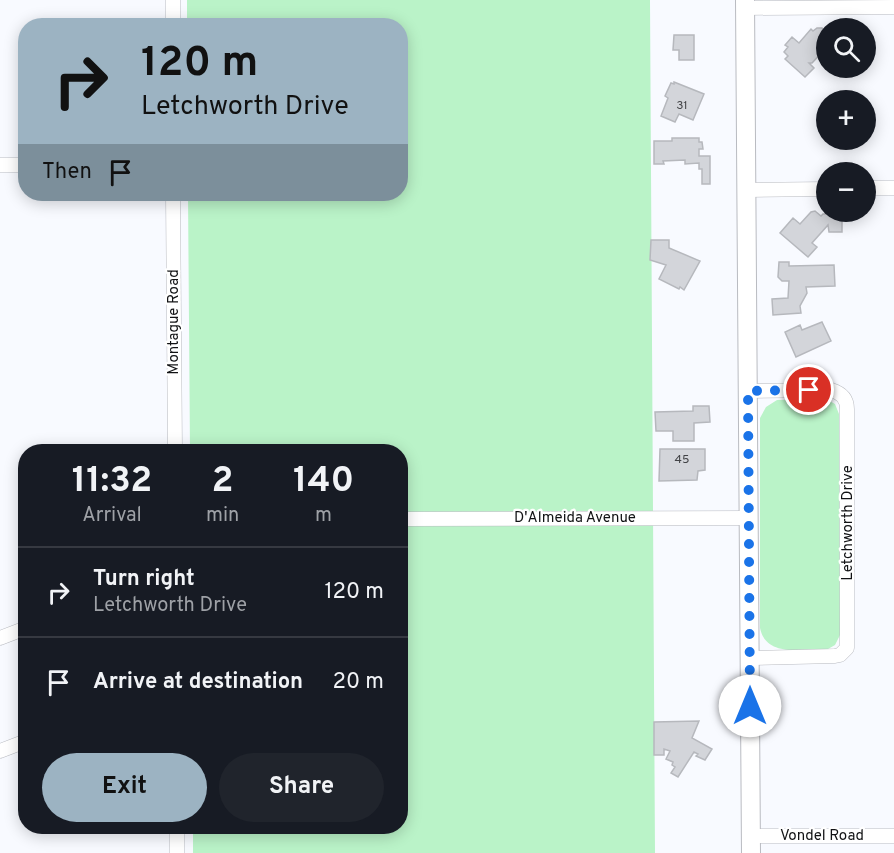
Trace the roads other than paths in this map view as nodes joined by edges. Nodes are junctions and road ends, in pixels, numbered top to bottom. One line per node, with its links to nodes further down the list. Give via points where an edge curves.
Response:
1 (173, 0): 4 (street)
2 (745, 4): 3 (street); 10 (street)
3 (894, 7)
4 (173, 18)
5 (0, 165): 6 (street)
6 (18, 165)
7 (876, 188): 8 (street)
8 (894, 188)
9 (816, 189): 10 (street)
10 (747, 190): 12 (street)
11 (173, 201): 13 (street, Montague Road)
12 (748, 391): 14 (street); 18 (street, Letchworth Drive, via 831,390 844,398 848,409 849,526 849,643 844,652 835,656)
13 (175, 444)
14 (749, 518): 15 (street, D'Almeida Avenue); 18 (street)
15 (408, 519)
16 (18, 631): 17 (street)
17 (0, 638)
18 (750, 658): 23 (street)
19 (18, 744): 20 (street)
20 (0, 751)
21 (177, 834): 24 (street)
22 (894, 836): 23 (street, Vondel Road)
23 (751, 845)
24 (177, 853)

